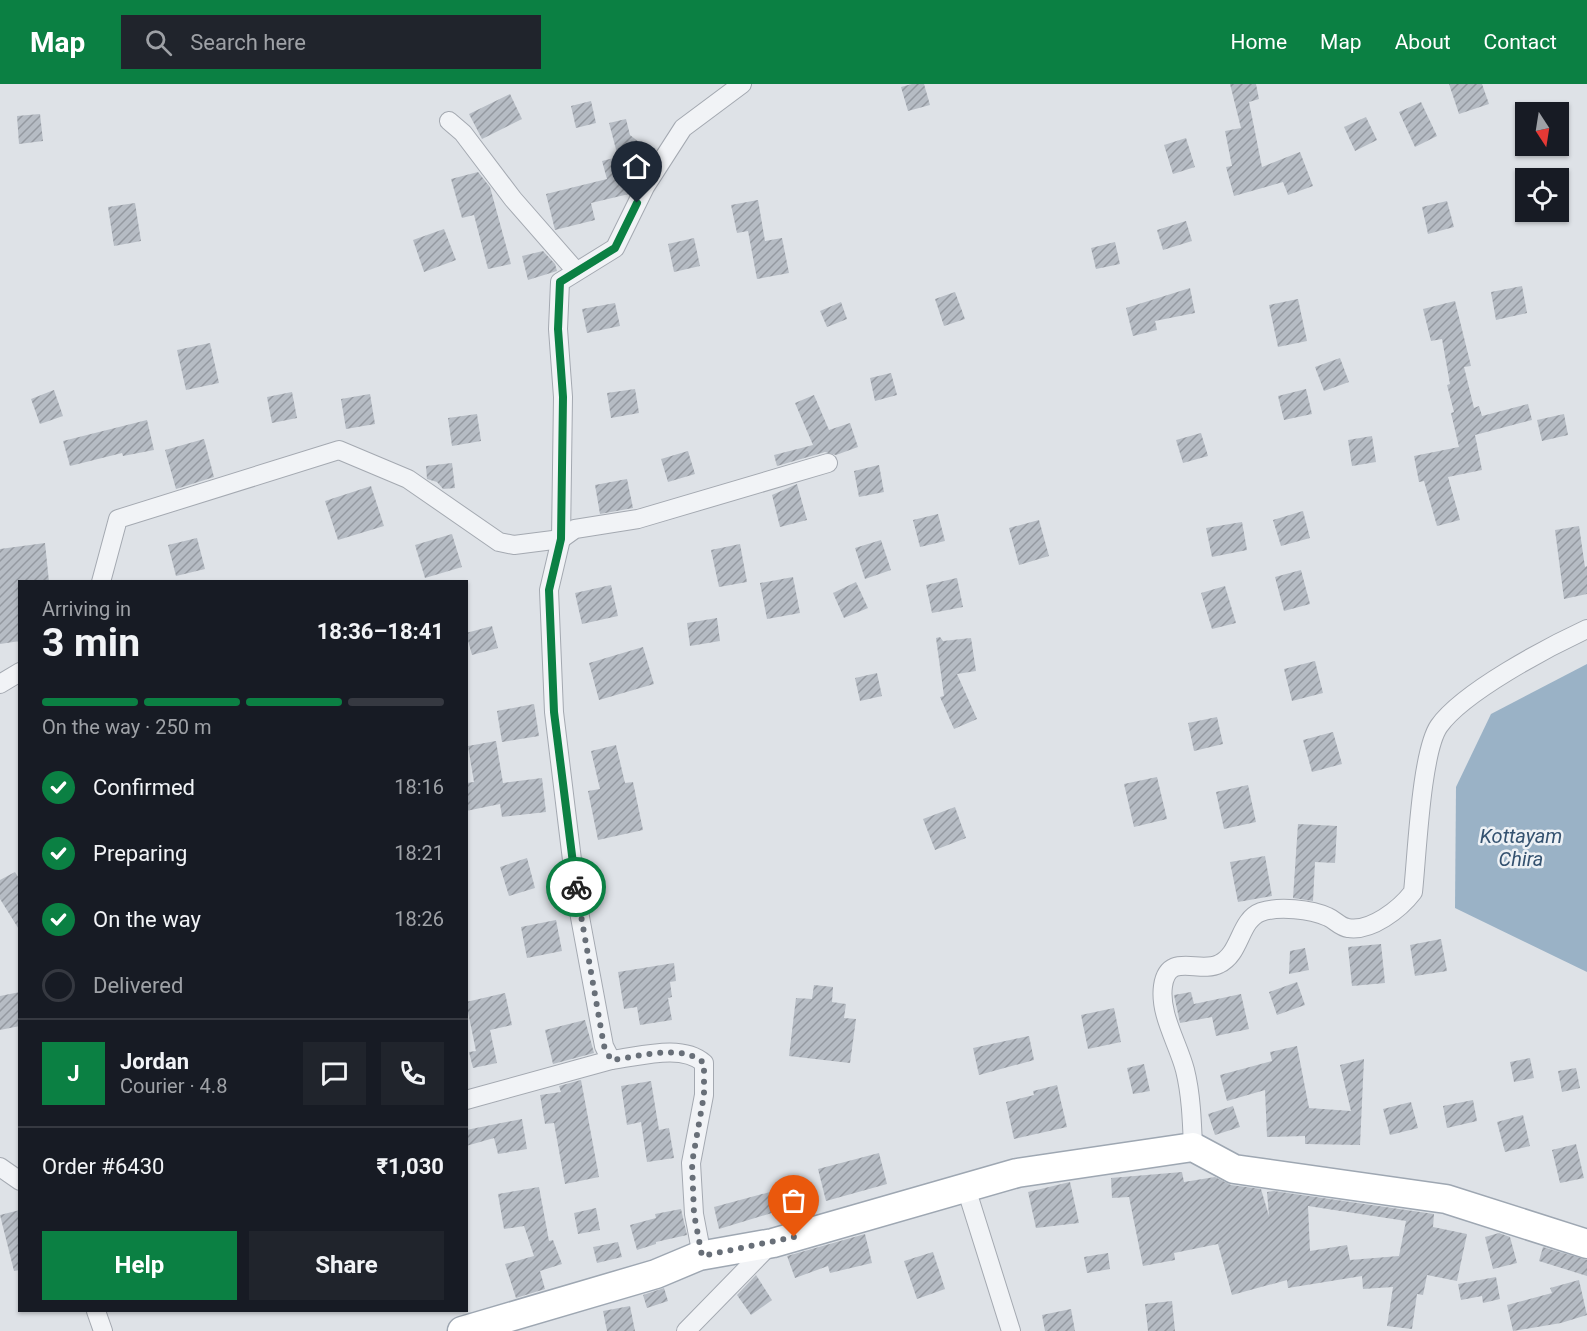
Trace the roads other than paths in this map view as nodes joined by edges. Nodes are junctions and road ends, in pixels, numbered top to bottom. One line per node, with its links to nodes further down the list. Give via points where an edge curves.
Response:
1 (742, 84): 3 (street, via 683,128 645,187 615,248)
2 (450, 121): 3 (street)
3 (576, 271): 5 (street, via 560,282 557,299 563,397)
4 (828, 463): 5 (street, via 638,519 575,529)
5 (561, 539): 6 (street, via 514,545 499,542 408,479 339,450 118,519); 10 (street, via 549,590 554,712 577,901 604,1046)
6 (102, 580)
7 (1587, 629): 12 (street, via 1558,642 1460,703 1438,727 1426,766 1413,892 1405,902 1380,919 1353,928 1302,911 1260,912 1251,918 1226,959 1218,965 1184,965 1173,967 1167,974 1163,987 1167,1019 1185,1070)
8 (18, 673): 9 (street)
9 (0, 684)
10 (611, 1060): 11 (street); 18 (street, via 683,1052 704,1063 704,1095 692,1163 694,1214)
11 (468, 1099)
12 (1193, 1146): 15 (main road, via 1017,1173); 17 (main road, via 1234,1169 1446,1199)
13 (0, 1167): 14 (street)
14 (18, 1180)
15 (966, 1188): 16 (main road); 23 (street)
16 (772, 1243): 18 (main road); 22 (street)
17 (1587, 1244)
18 (702, 1256): 21 (main road, via 657,1274)
19 (96, 1312): 20 (street)
20 (103, 1331)
21 (462, 1331)
22 (687, 1331)
23 (1011, 1331)

